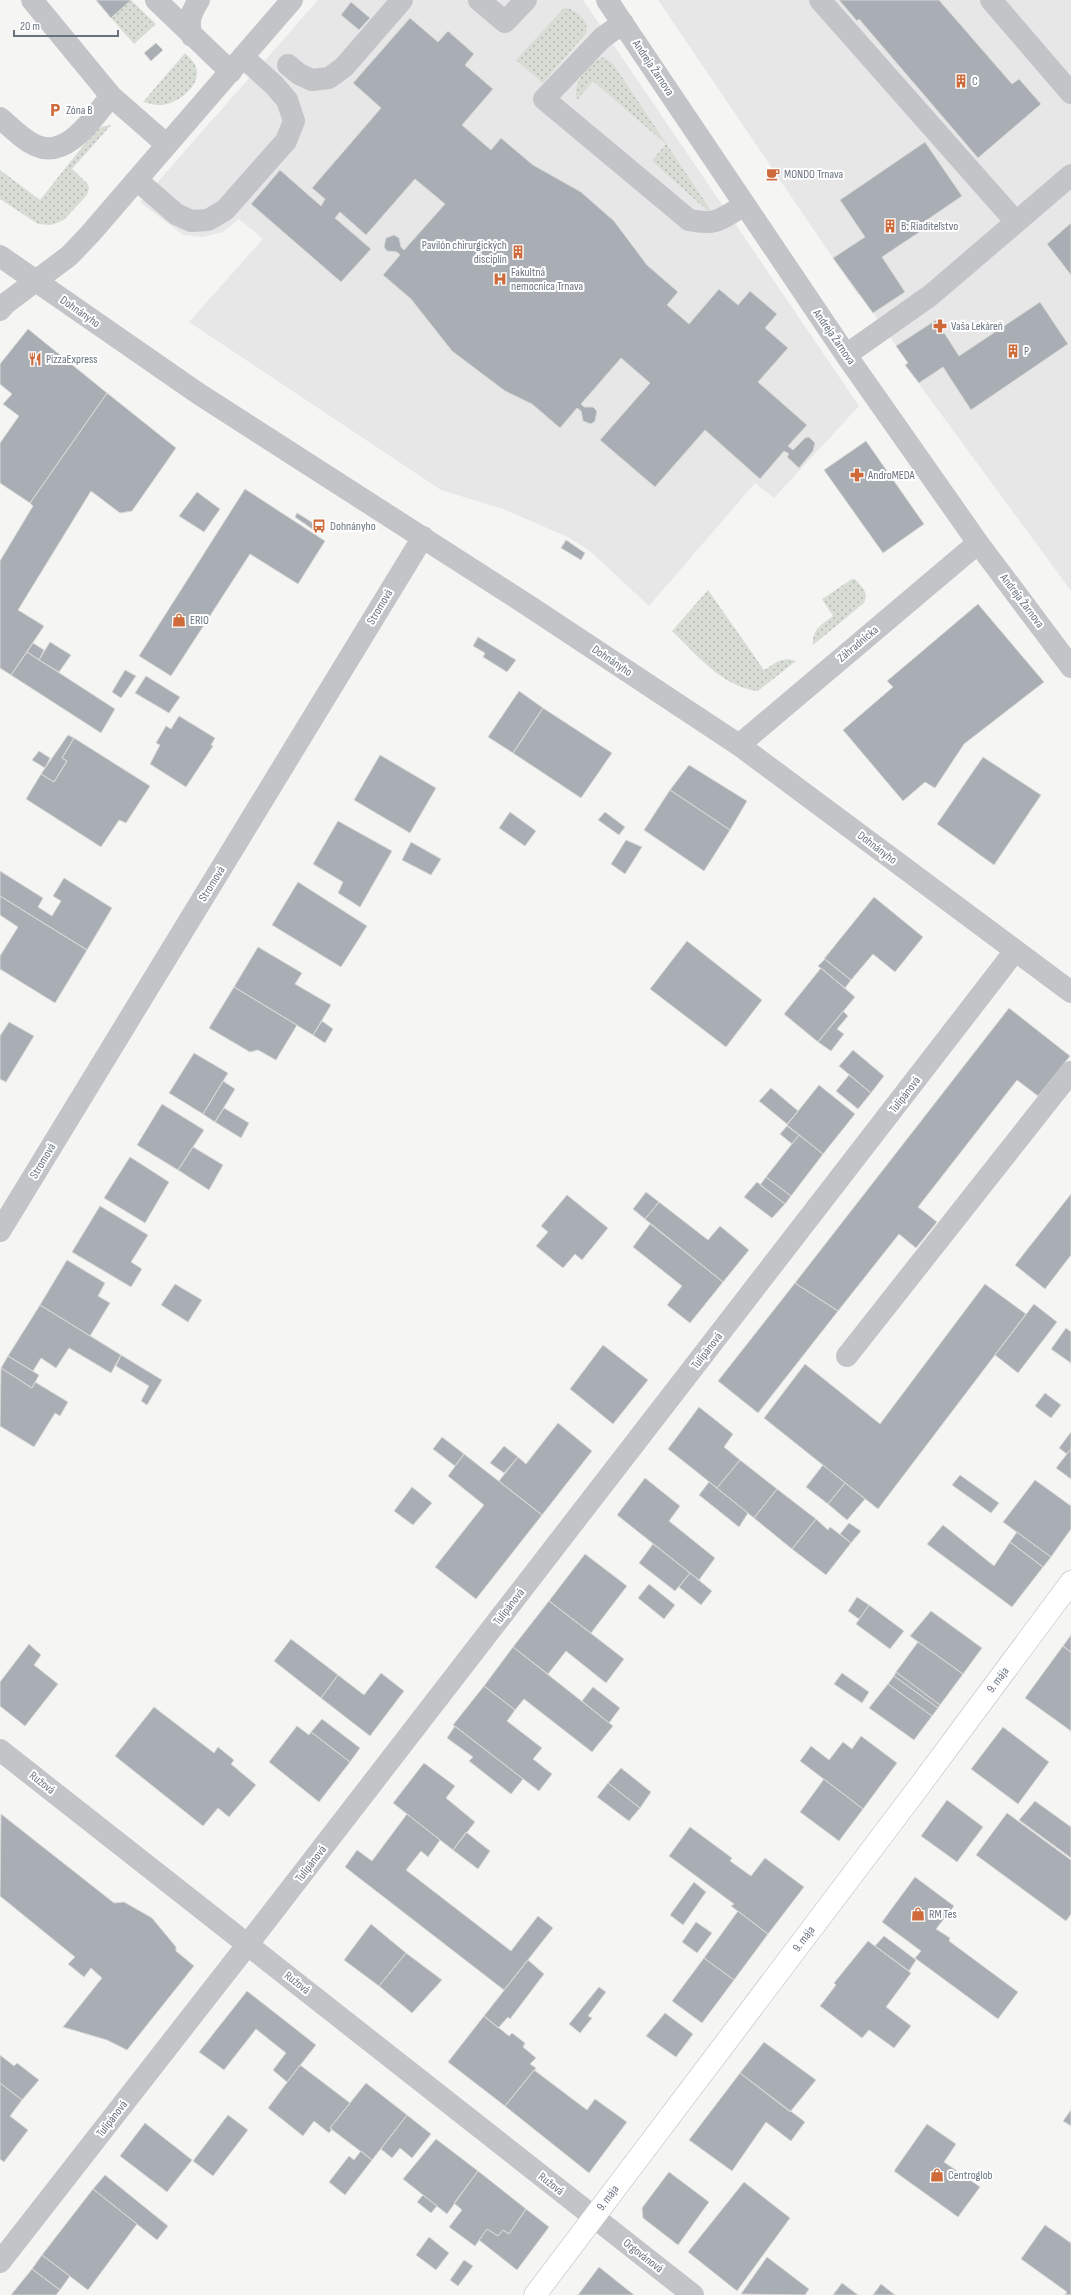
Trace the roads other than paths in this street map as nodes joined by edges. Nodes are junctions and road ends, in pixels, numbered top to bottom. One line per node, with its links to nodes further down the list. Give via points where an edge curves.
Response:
1 (32, 0): 16 (street)
2 (156, 0): 12 (street)
3 (199, 0): 12 (street, via 190,14 189,26)
4 (292, 0): 14 (street)
5 (402, 0): 13 (street, via 344,66 329,78 312,80 299,74)
6 (480, 0): 7 (street, via 505,22)
7 (526, 0)
8 (607, 0): 11 (street, Andreja Žarnova)
9 (820, 0): 22 (street)
10 (992, 0): 15 (street)
11 (623, 23): 21 (street, Andreja Žarnova); 21 (street, via 602,38 544,99 689,220 707,224 724,218)
12 (192, 36): 14 (street)
13 (288, 64)
14 (237, 65): 18 (street); 20 (street, via 274,85 287,100 294,121 286,141 225,210 208,220 191,221 176,214)
15 (1071, 93)
16 (111, 96): 17 (street, via 66,144 50,150 36,146); 18 (street)
17 (0, 118)
18 (168, 145): 20 (street)
19 (1071, 174): 22 (street)
20 (137, 180): 24 (street, via 69,256)
21 (744, 205): 26 (street, Andreja Žarnova)
22 (1016, 222): 26 (street, via 931,295)
23 (0, 256): 24 (street, Dohnányho)
24 (36, 281): 25 (street); 27 (street, Dohnányho, via 199,394)
25 (0, 310)
26 (846, 355): 28 (street, Andreja Žarnova)
27 (423, 537): 30 (street, Dohnányho); 34 (street, Stromová)
28 (978, 543): 29 (street, Andreja Žarnova); 30 (street, Záhradnícka)
29 (1071, 667)
30 (739, 745): 31 (street, Dohnányho)
31 (1015, 951): 32 (street, Dohnányho); 38 (street, Tulipánová)
32 (1071, 992)
33 (1071, 1072): 35 (street)
34 (0, 1231)
35 (848, 1356)
36 (1071, 1582): 39 (main road, 9. mája)
37 (0, 1750): 38 (street, Ružová)
38 (248, 1944): 39 (street, Ružová); 40 (street, Tulipánová)
39 (593, 2218): 41 (main road, 9. mája); 42 (street, Orgovánová)
40 (0, 2262)
41 (535, 2295)
42 (693, 2295)

